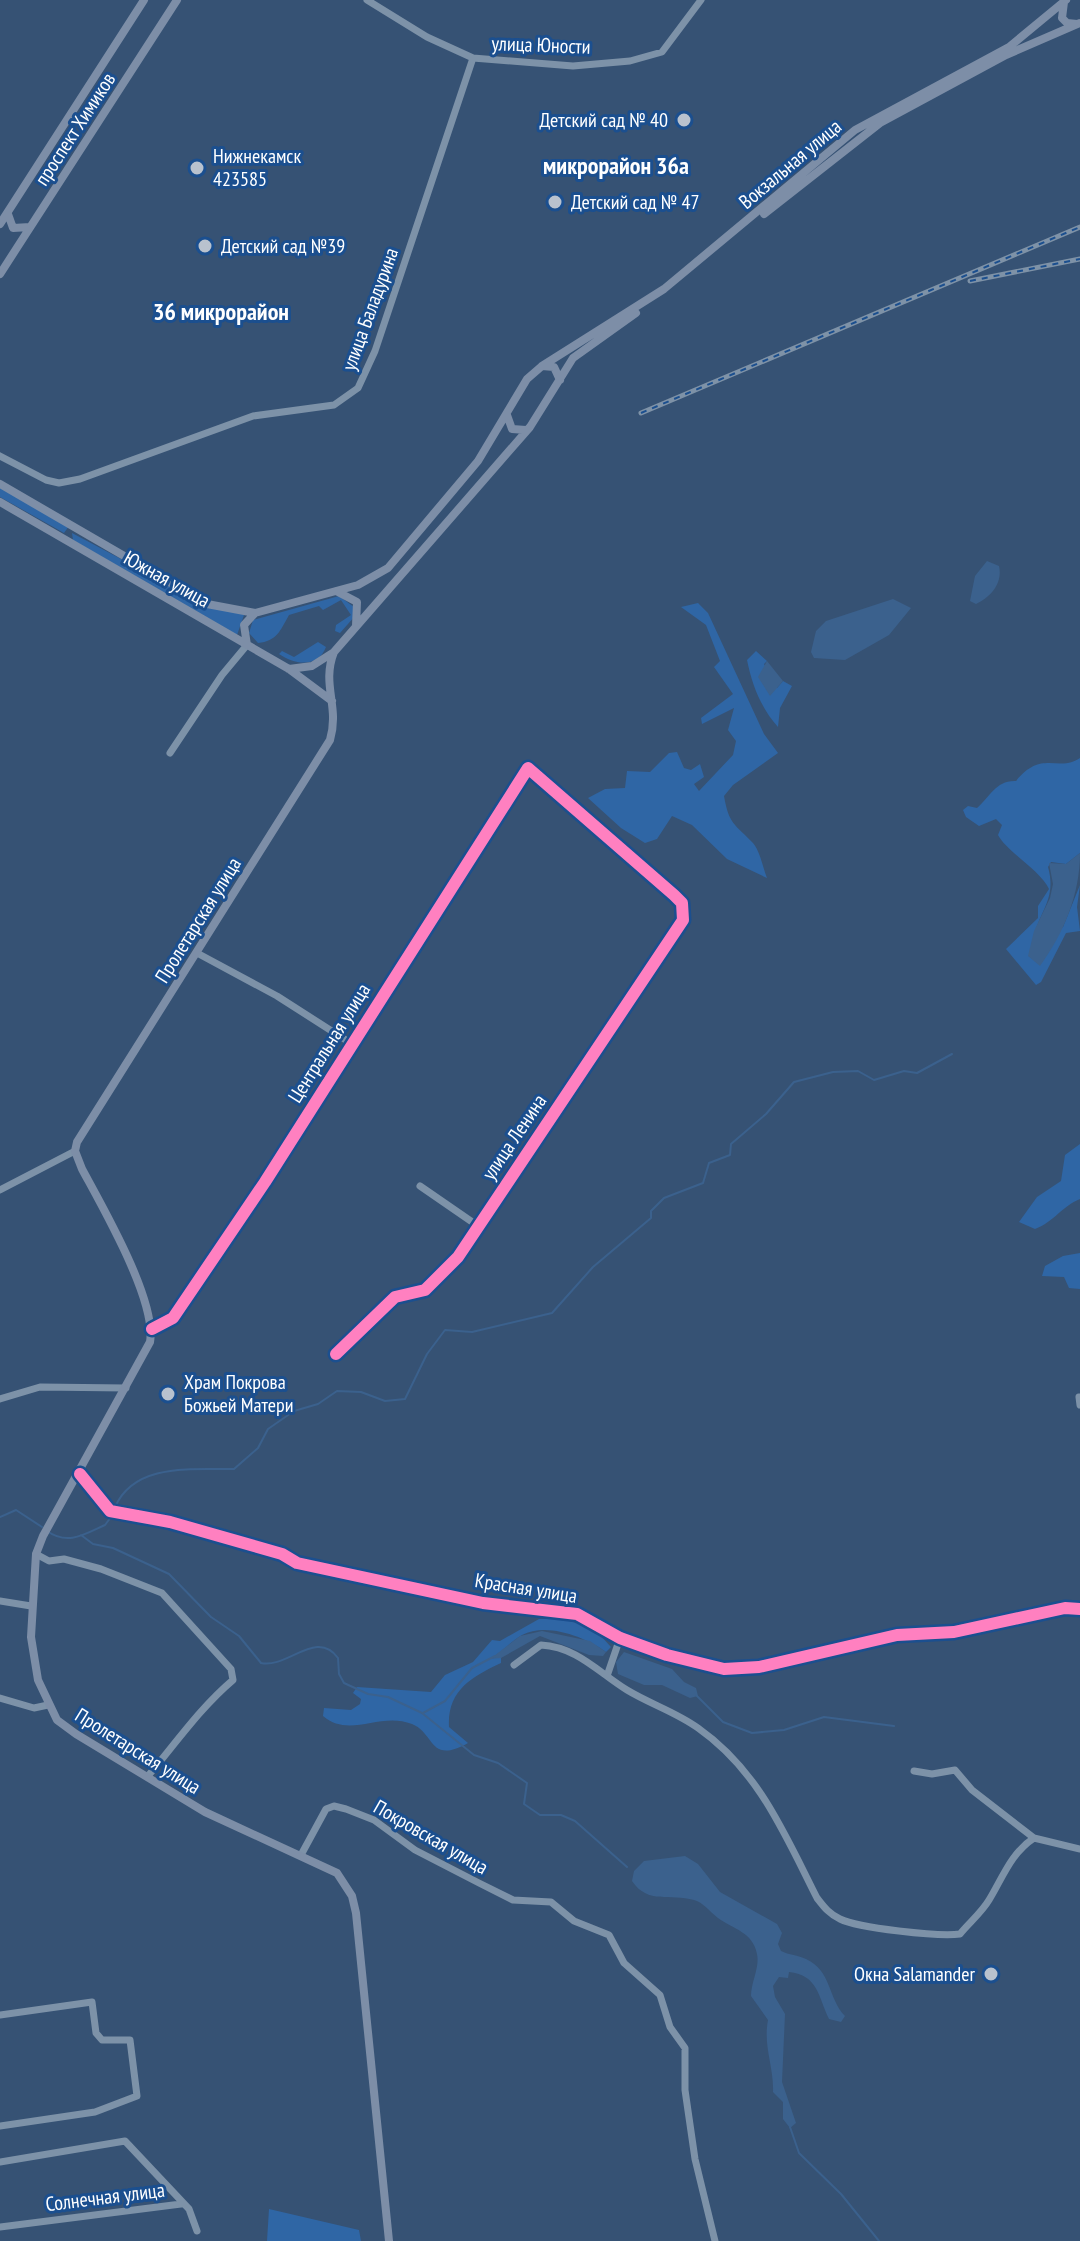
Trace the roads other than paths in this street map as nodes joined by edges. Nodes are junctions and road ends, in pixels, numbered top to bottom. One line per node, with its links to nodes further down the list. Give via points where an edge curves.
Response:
1 (144, 0): 8 (main road, проспект Химиков)
2 (177, 0): 10 (main road, проспект Химиков)
3 (367, 0): 7 (street, улица Юности)
4 (701, 0): 7 (street, улица Юности, via 668,48 646,57 573,66)
5 (1065, 1): 6 (main road, via 1062,18); 12 (main road, Вокзальная улица, via 1009,47 855,130 664,289)
6 (1079, 24): 13 (main road, Вокзальная улица, via 941,89 861,135 670,290 584,349)
7 (473, 58): 16 (street, улица Баладурина, via 375,351 353,395 324,408 253,416 62,483 23,471)
8 (10, 209): 9 (main road, проспект Химиков); 10 (main road, via 7,219 13,228 24,230)
9 (0, 224)
10 (33, 224): 11 (main road, проспект Химиков)
11 (0, 274)
12 (542, 366): 13 (main road, via 554,367); 14 (main road, Вокзальная улица, via 527,379)
13 (560, 380): 15 (main road, Вокзальная улица)
14 (507, 414): 15 (main road, via 512,429); 21 (main road, Вокзальная улица, via 478,461 388,568)
15 (530, 427): 23 (main road, Вокзальная улица)
16 (0, 456)
17 (0, 484): 19 (main road, Южная улица)
18 (0, 502): 20 (main road, Южная улица)
19 (78, 528): 20 (main road, via 69,534); 22 (main road, Южная улица, via 207,604)
20 (70, 543): 24 (main road, Южная улица)
21 (337, 592): 22 (main road, Вокзальная улица); 23 (main road, via 357,602)
22 (255, 613): 24 (main road, via 244,625)
23 (355, 627): 25 (main road, Вокзальная улица)
24 (247, 645): 26 (main road); 28 (street)
25 (334, 652): 26 (main road, Вокзальная улица, via 312,666); 27 (main road, Пролетарская улица, via 327,677)
26 (289, 669): 27 (main road)
27 (333, 702): 30 (main road, Пролетарская улица, via 330,740)
28 (170, 753)
29 (682, 903): 31 (street, Центральная улица, via 528,768); 35 (street, улица Ленина, via 683,920)
30 (197, 953): 31 (street); 32 (main road, Пролетарская улица)
31 (352, 1044): 36 (street, Центральная улица, via 173,1318)
32 (75, 1151): 34 (street); 36 (main road, via 140,1289)
33 (420, 1186): 35 (street)
34 (0, 1190)
35 (478, 1226): 37 (street, улица Ленина, via 458,1257 425,1290 395,1297)
36 (152, 1329): 38 (main road, Пролетарская улица)
37 (336, 1354)
38 (126, 1388): 40 (street, via 40,1387); 42 (main road, Пролетарская улица)
39 (1079, 1397): 41 (street)
40 (0, 1399)
41 (1080, 1405)
42 (80, 1474): 43 (main road, Пролетарская улица); 47 (street, Красная улица, via 110,1511 170,1522 347,1575 483,1603 577,1614)
43 (36, 1554): 45 (main road, Пролетарская улица); 53 (street, via 101,1569 162,1593 231,1669 233,1680 200,1708)
44 (0, 1601): 45 (street)
45 (31, 1606): 51 (main road, Пролетарская улица, via 33,1658)
46 (1080, 1609): 47 (street, Красная улица, via 954,1632 897,1635 759,1667 724,1669)
47 (620, 1638): 49 (street)
48 (514, 1665): 49 (street, via 541,1645 556,1646)
49 (607, 1676): 54 (street, via 697,1727 745,1769 817,1898 844,1921 939,1936 960,1934 988,1903 1008,1864)
50 (0, 1698): 51 (street, via 34,1708)
51 (48, 1705): 53 (main road, Пролетарская улица, via 76,1734)
52 (914, 1771): 54 (street, via 955,1770 972,1790)
53 (148, 1776): 56 (main road, Пролетарская улица, via 205,1812)
54 (1034, 1838): 55 (street)
55 (1080, 1849)
56 (301, 1855): 63 (main road, Пролетарская улица, via 337,1873 352,1896); 64 (street, Покровская улица, via 326,1809 346,1809 513,1900 551,1902 574,1921 609,1935 624,1963 660,1995 670,2027 685,2048 695,2159)
57 (0, 2015): 58 (street, via 92,2002 96,2033 102,2040 130,2040 137,2096 95,2112)
58 (0, 2126)
59 (0, 2162): 60 (street, via 125,2141)
60 (181, 2204): 61 (street, Солнечная улица); 62 (street, Солнечная улица, via 189,2209)
61 (0, 2227)
62 (197, 2231)
63 (389, 2241)
64 (715, 2241)

